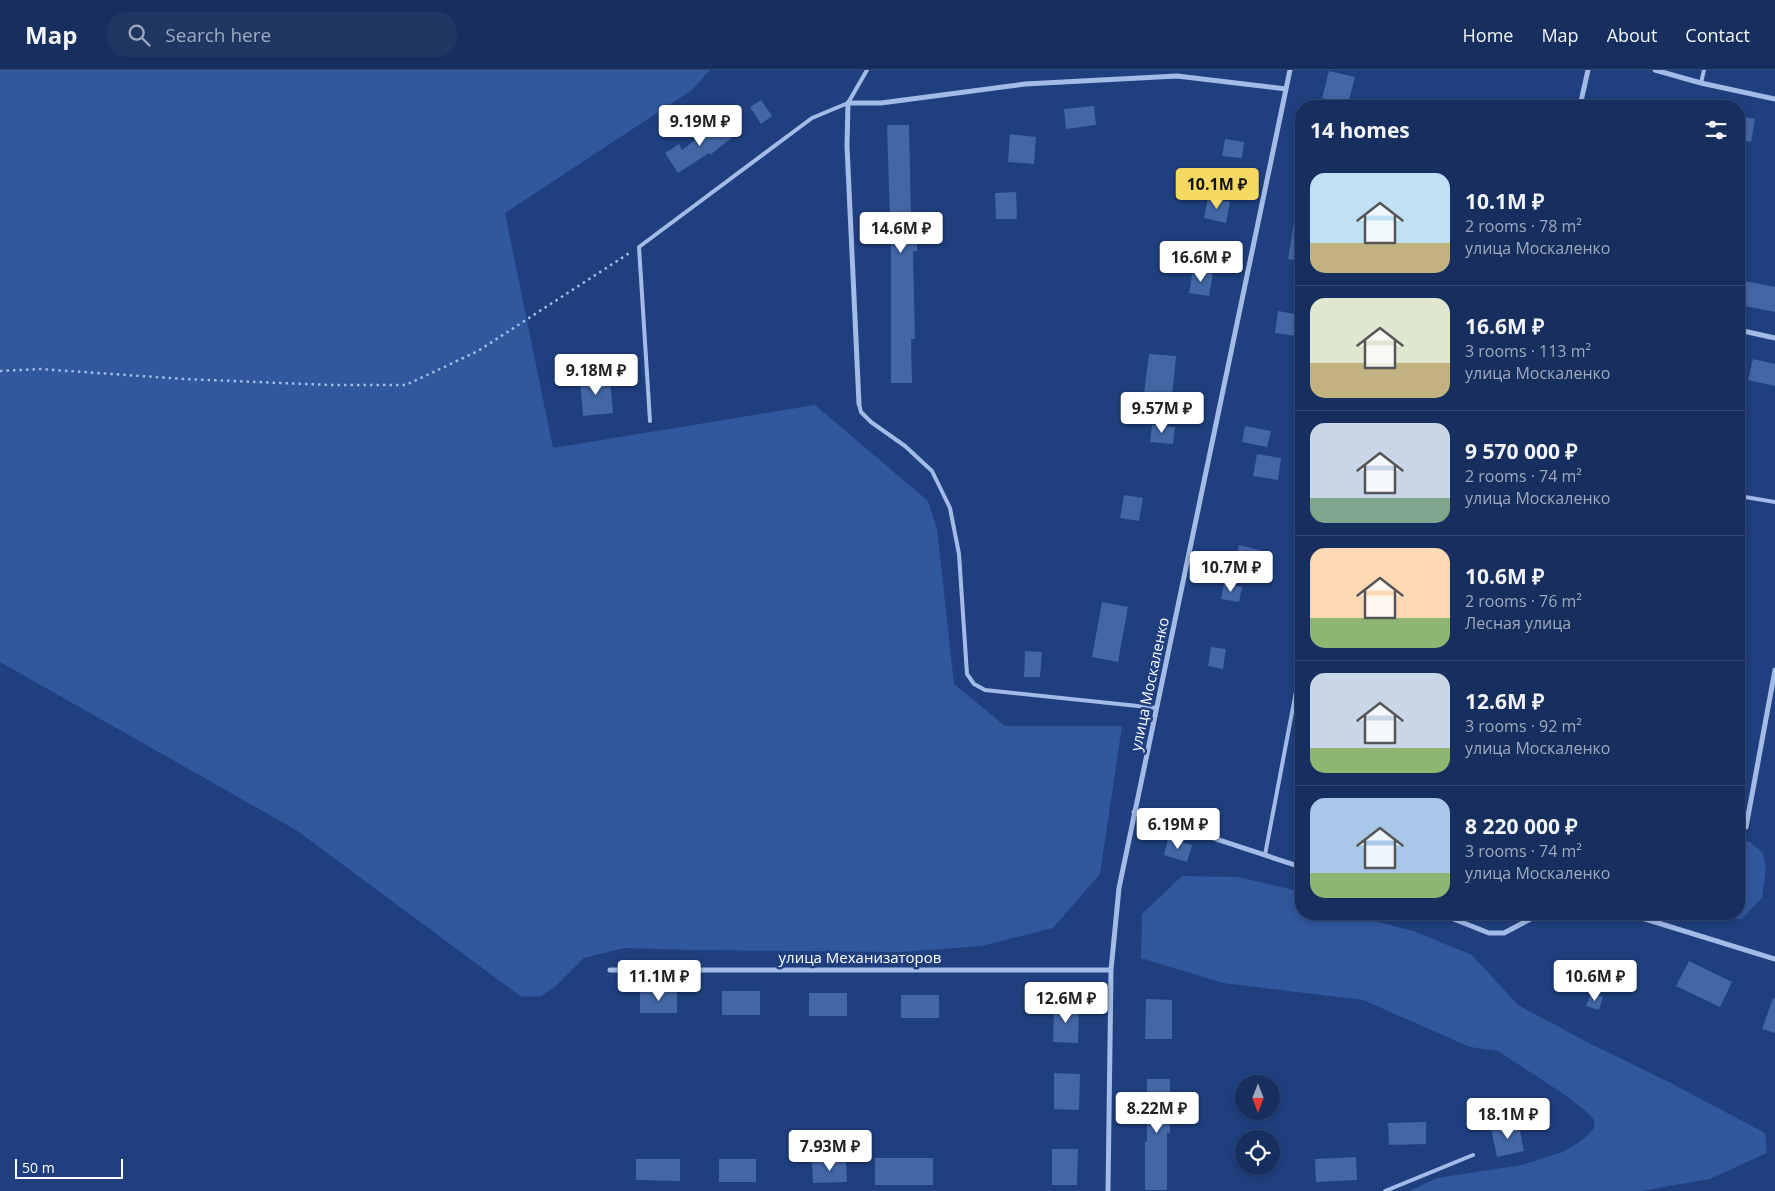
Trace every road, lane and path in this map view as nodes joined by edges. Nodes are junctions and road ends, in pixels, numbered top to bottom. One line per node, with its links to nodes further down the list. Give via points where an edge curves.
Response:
1 (867, 70): 10 (lane)
2 (1290, 70): 7 (street, улица Москаленко)
3 (1588, 70): 9 (street)
4 (1654, 70): 6 (street)
5 (1704, 70): 6 (lane)
6 (1702, 83): 8 (street)
7 (1286, 89): 10 (street, via 1176,76 1025,84 881,103); 21 (street, улица Москаленко)
8 (1775, 99)
9 (1581, 100)
10 (848, 103): 11 (lane, via 812,118); 15 (street)
11 (639, 247): 14 (path, via 478,351 406,385 184,379 40,369); 16 (lane)
12 (1745, 331): 13 (street)
13 (1775, 338)
14 (0, 371)
15 (858, 404): 21 (lane, via 870,422 905,446 932,471 950,508 959,554 967,674 974,684 985,690)
16 (650, 421)
17 (1745, 497): 18 (lane)
18 (1775, 502)
19 (1775, 670): 23 (street)
20 (1295, 697): 24 (lane)
21 (1157, 708): 22 (street, улица Москаленко)
22 (1134, 812): 24 (street); 31 (street, улица Москаленко, via 1119,888)
23 (1746, 827)
24 (1265, 855): 25 (street)
25 (1295, 865)
26 (1456, 920): 27 (street, via 1489,933 1504,933)
27 (1529, 920)
28 (1648, 920): 29 (street)
29 (1775, 959)
30 (610, 970): 31 (street, улица Механизаторов)
31 (1111, 970): 33 (street, улица Москаленко)
32 (1473, 1155): 34 (lane)
33 (1108, 1191)
34 (1385, 1191)

